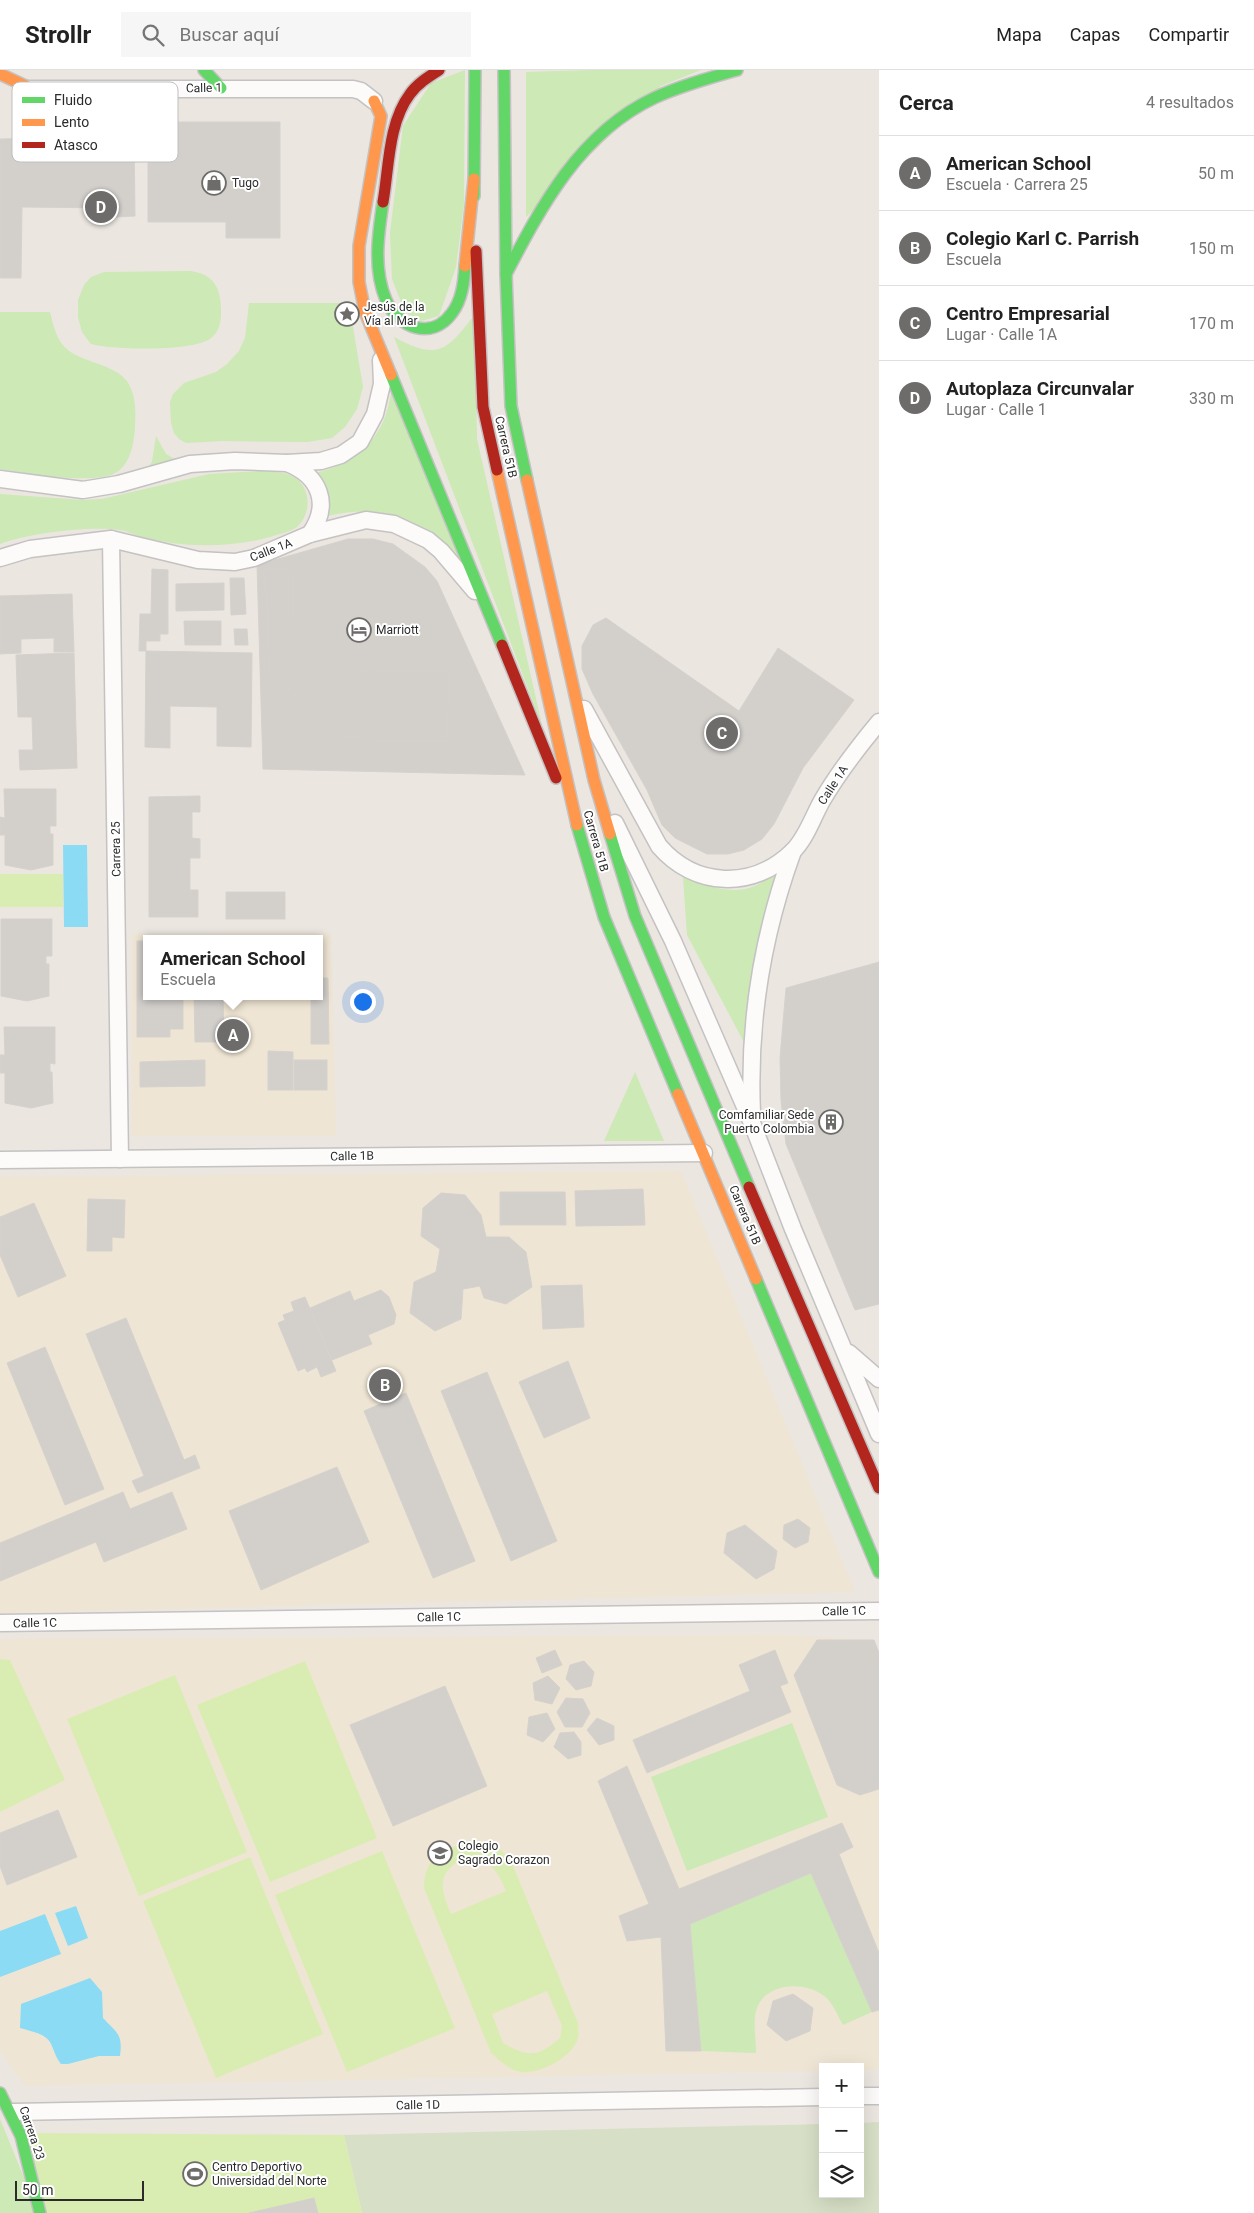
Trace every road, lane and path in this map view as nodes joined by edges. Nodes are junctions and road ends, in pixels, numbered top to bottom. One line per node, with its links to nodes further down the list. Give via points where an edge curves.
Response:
1 (204, 70): 9 (main road)
2 (439, 70): 11 (main road, via 414,88 403,104 394,135 380,234 378,256 386,301 396,318 409,328 432,328 448,317 458,301)
3 (475, 70): 11 (main road, Carrera 51B)
4 (504, 70): 12 (main road, Carrera 51B)
5 (737, 70): 12 (main road, via 701,79 651,99 603,130 577,156 554,187)
6 (0, 74): 7 (main road)
7 (17, 82)
8 (178, 88): 9 (street, Calle 1)
9 (221, 88): 10 (street, Calle 1, via 353,89)
10 (374, 101): 13 (main road, via 381,116 358,246 359,282 365,312)
11 (474, 179): 23 (main road, Carrera 51B, via 483,407)
12 (506, 274): 20 (main road, Carrera 51B, via 511,406)
13 (380, 348): 14 (street, via 382,384 375,414 360,442 341,455 321,461); 19 (main road)
14 (288, 463): 15 (street, via 234,460 190,464 119,484 83,490); 16 (street, via 301,468 319,490 320,515)
15 (0, 479)
16 (310, 534): 17 (street, Calle 1A, via 254,558 235,562 198,560); 19 (street, Calle 1A, via 366,520 394,524 428,540)
17 (111, 539): 18 (street, Calle 1A, via 30,549); 27 (street, Carrera 25)
18 (0, 558)
19 (483, 599): 23 (main road)
20 (576, 694): 22 (main road, Carrera 51B); 24 (street, via 651,834 677,864 706,877 731,880 756,875)
21 (879, 722): 24 (street, Calle 1A, via 836,780)
22 (594, 780): 25 (street, via 673,941); 32 (main road, Carrera 51B, via 639,925)
23 (579, 834): 26 (main road, Carrera 51B, via 604,917)
24 (793, 851): 25 (street, via 770,923 756,997)
25 (752, 1123): 29 (street)
26 (704, 1153): 27 (street, Calle 1B); 33 (main road, Carrera 51B)
27 (120, 1159): 28 (street, Calle 1B)
28 (0, 1160)
29 (845, 1349): 30 (street); 31 (street)
30 (879, 1379)
31 (879, 1434)
32 (879, 1488)
33 (879, 1572)
34 (879, 1611): 35 (street, Calle 1C)
35 (0, 1624)
36 (0, 2094): 40 (main road, Carrera 23)
37 (864, 2096): 38 (street)
38 (879, 2096)
39 (819, 2097): 40 (street, Calle 1D)
40 (13, 2112): 41 (main road, Carrera 23)
41 (40, 2213)

